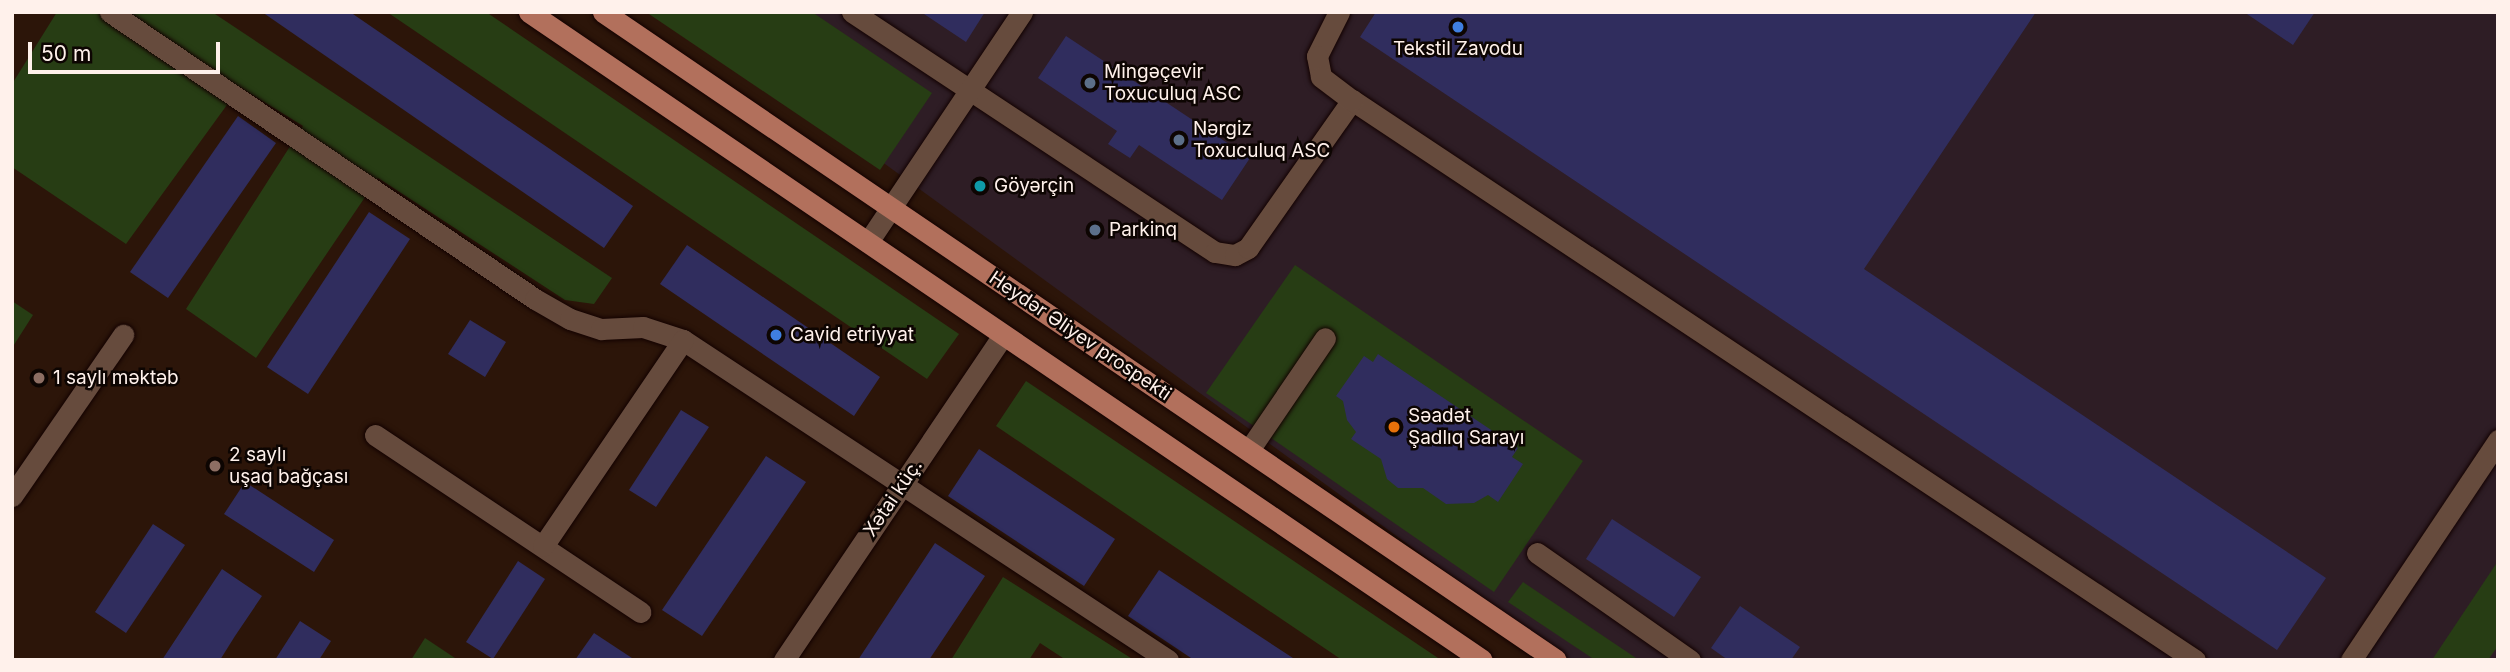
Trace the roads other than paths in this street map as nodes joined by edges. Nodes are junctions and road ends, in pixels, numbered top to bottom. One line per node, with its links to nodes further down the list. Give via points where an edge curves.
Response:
1 (110, 12): 14 (street, via 535,299 570,319 601,329 643,327)
2 (529, 12): 10 (main road)
3 (603, 12): 9 (main road, Heydər Əliyev prospekti)
4 (852, 12): 7 (street)
5 (1022, 12): 7 (street)
6 (1339, 12): 8 (street, via 1317,57 1321,77)
7 (969, 91): 8 (street, via 1198,245 1235,255 1258,235); 9 (street)
8 (1352, 100): 28 (street)
9 (892, 208): 10 (street); 17 (main road, Heydər Əliyev prospekti)
10 (868, 243): 12 (main road)
11 (123, 335): 19 (street)
12 (1002, 337): 18 (street, Xətai küç.); 25 (main road)
13 (1325, 338): 17 (street)
14 (683, 340): 18 (street); 20 (street)
15 (375, 435): 20 (street)
16 (2498, 440): 29 (street)
17 (1249, 450): 26 (main road, Heydər Əliyev prospekti)
18 (904, 481): 23 (street, Xətai küç.); 24 (street)
19 (12, 496)
20 (543, 545): 22 (street)
21 (1537, 553): 27 (street)
22 (640, 612)
23 (784, 660)
24 (1168, 660)
25 (1482, 660)
26 (1556, 660)
27 (1690, 660)
28 (2195, 660)
29 (2351, 660)

